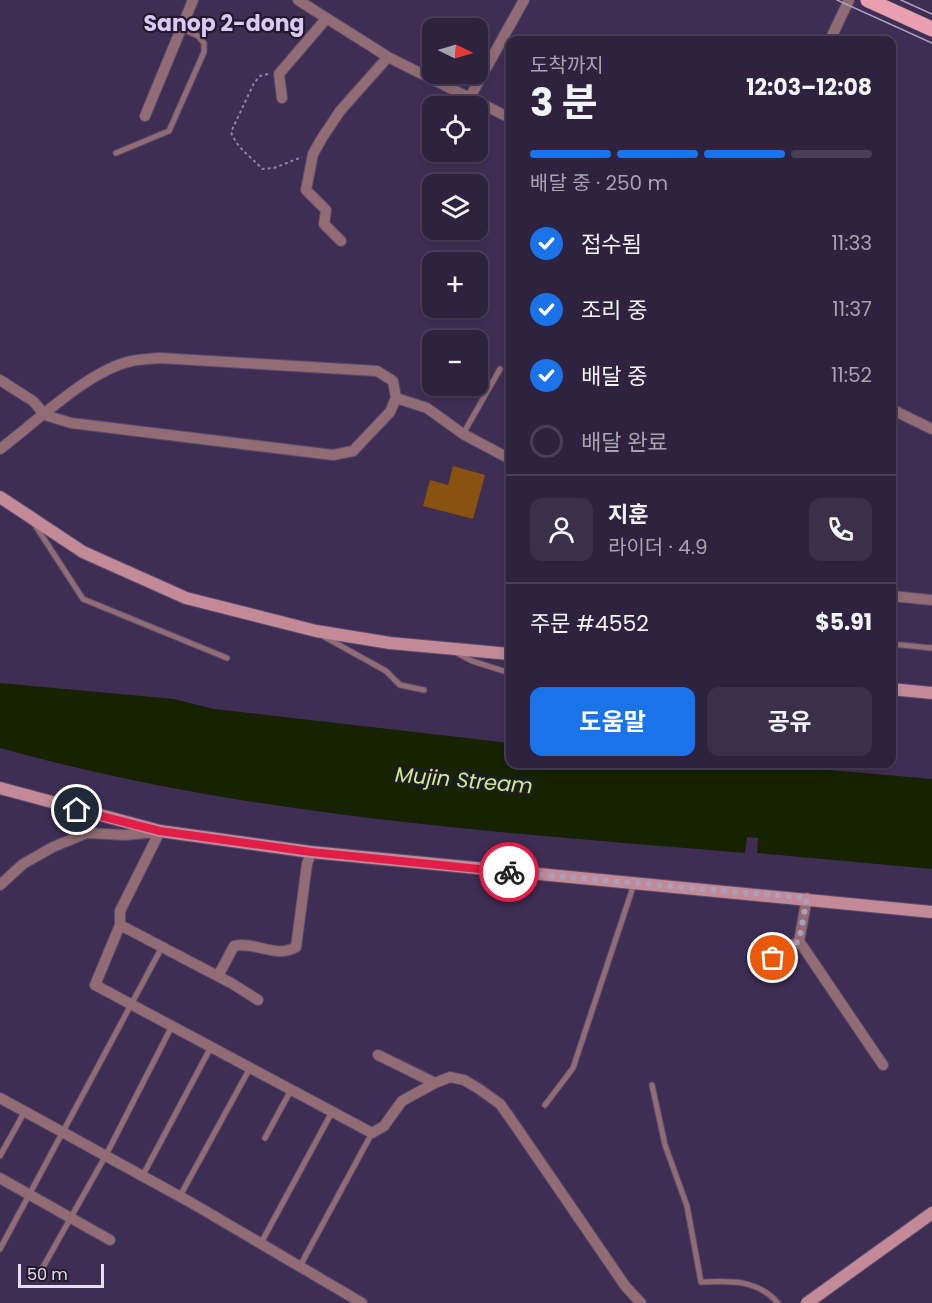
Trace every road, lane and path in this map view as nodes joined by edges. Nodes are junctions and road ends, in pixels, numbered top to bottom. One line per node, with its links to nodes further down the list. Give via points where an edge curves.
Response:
1 (193, 0): 7 (street)
2 (298, 0): 6 (street)
3 (524, 0): 13 (street)
4 (849, 0): 9 (street)
5 (867, 0): 8 (main road)
6 (326, 19): 10 (street); 11 (street)
7 (181, 28): 16 (street); 18 (lane, via 198,36 204,43 204,52 169,131)
8 (932, 29)
9 (832, 36)
10 (388, 57): 12 (street); 19 (street, via 340,111)
11 (279, 74): 14 (street); 19 (path, via 260,76 231,132 238,148 249,153 262,169)
12 (467, 96)
13 (471, 96)
14 (282, 98)
15 (488, 106): 17 (street)
16 (145, 116)
17 (506, 116)
18 (116, 153)
19 (313, 154): 20 (street, via 306,190 326,210 327,229)
20 (341, 240)
21 (500, 369): 27 (lane)
22 (0, 381): 25 (street, via 33,401)
23 (396, 398): 25 (street, via 390,412 352,451 333,455 116,429); 25 (street, via 393,381 377,371 160,358 130,361 108,370 72,392); 27 (street, via 427,408)
24 (896, 411): 26 (street)
25 (45, 415): 28 (street)
26 (932, 429)
27 (463, 434): 29 (street)
28 (0, 449)
29 (506, 457)
30 (0, 497): 31 (street)
31 (31, 519): 34 (street, via 83,552 186,598); 39 (lane, via 83,599)
32 (896, 596): 33 (street)
33 (932, 600)
34 (314, 630): 36 (street); 42 (lane, via 386,671 400,685)
35 (896, 645): 37 (lane)
36 (451, 648): 38 (street); 40 (lane, via 472,661)
37 (932, 648)
38 (506, 654)
39 (227, 658)
40 (506, 672)
41 (896, 689): 43 (street)
42 (424, 690)
43 (932, 693)
44 (0, 788): 45 (street)
45 (160, 831): 46 (street); 48 (street, via 125,835 87,833 22,864); 51 (street, via 120,911)
46 (311, 852): 47 (street); 55 (street, via 297,947 274,952 250,945 234,946)
47 (634, 884): 49 (street); 67 (lane, via 573,1068)
48 (0, 885)
49 (807, 898): 50 (street); 52 (street)
50 (932, 912)
51 (120, 925): 53 (street); 57 (street, via 95,985)
52 (799, 941): 54 (street); 61 (street)
53 (162, 947): 55 (street); 57 (lane)
54 (773, 958)
55 (218, 976): 56 (street)
56 (258, 1000)
57 (132, 1005): 58 (street); 70 (lane)
58 (171, 1026): 59 (street); 73 (lane)
59 (211, 1047): 62 (street); 75 (lane)
60 (378, 1055): 63 (street)
61 (883, 1065)
62 (250, 1068): 65 (street); 78 (lane)
63 (435, 1083): 71 (street, via 402,1101 384,1126); 87 (street, via 450,1077 464,1080 500,1104)
64 (652, 1085): 88 (lane, via 665,1144 687,1206 701,1282 746,1283 766,1291)
65 (291, 1089): 69 (street); 72 (lane)
66 (0, 1098): 68 (street)
67 (545, 1105)
68 (25, 1111): 70 (street); 74 (lane)
69 (332, 1112): 71 (street); 82 (lane)
70 (64, 1132): 73 (street); 77 (lane)
71 (372, 1133): 84 (lane)
72 (265, 1138)
73 (106, 1155): 75 (street); 80 (lane)
74 (0, 1156)
75 (142, 1176): 78 (street)
76 (0, 1178): 77 (street)
77 (30, 1195): 80 (street); 83 (lane)
78 (180, 1196): 82 (street)
79 (932, 1213): 89 (street)
80 (71, 1218): 81 (street); 85 (lane)
81 (110, 1240)
82 (261, 1243): 84 (street)
83 (0, 1249)
84 (300, 1266): 86 (street)
85 (38, 1276)
86 (362, 1303)
87 (641, 1303)
88 (778, 1303)
89 (807, 1303)

